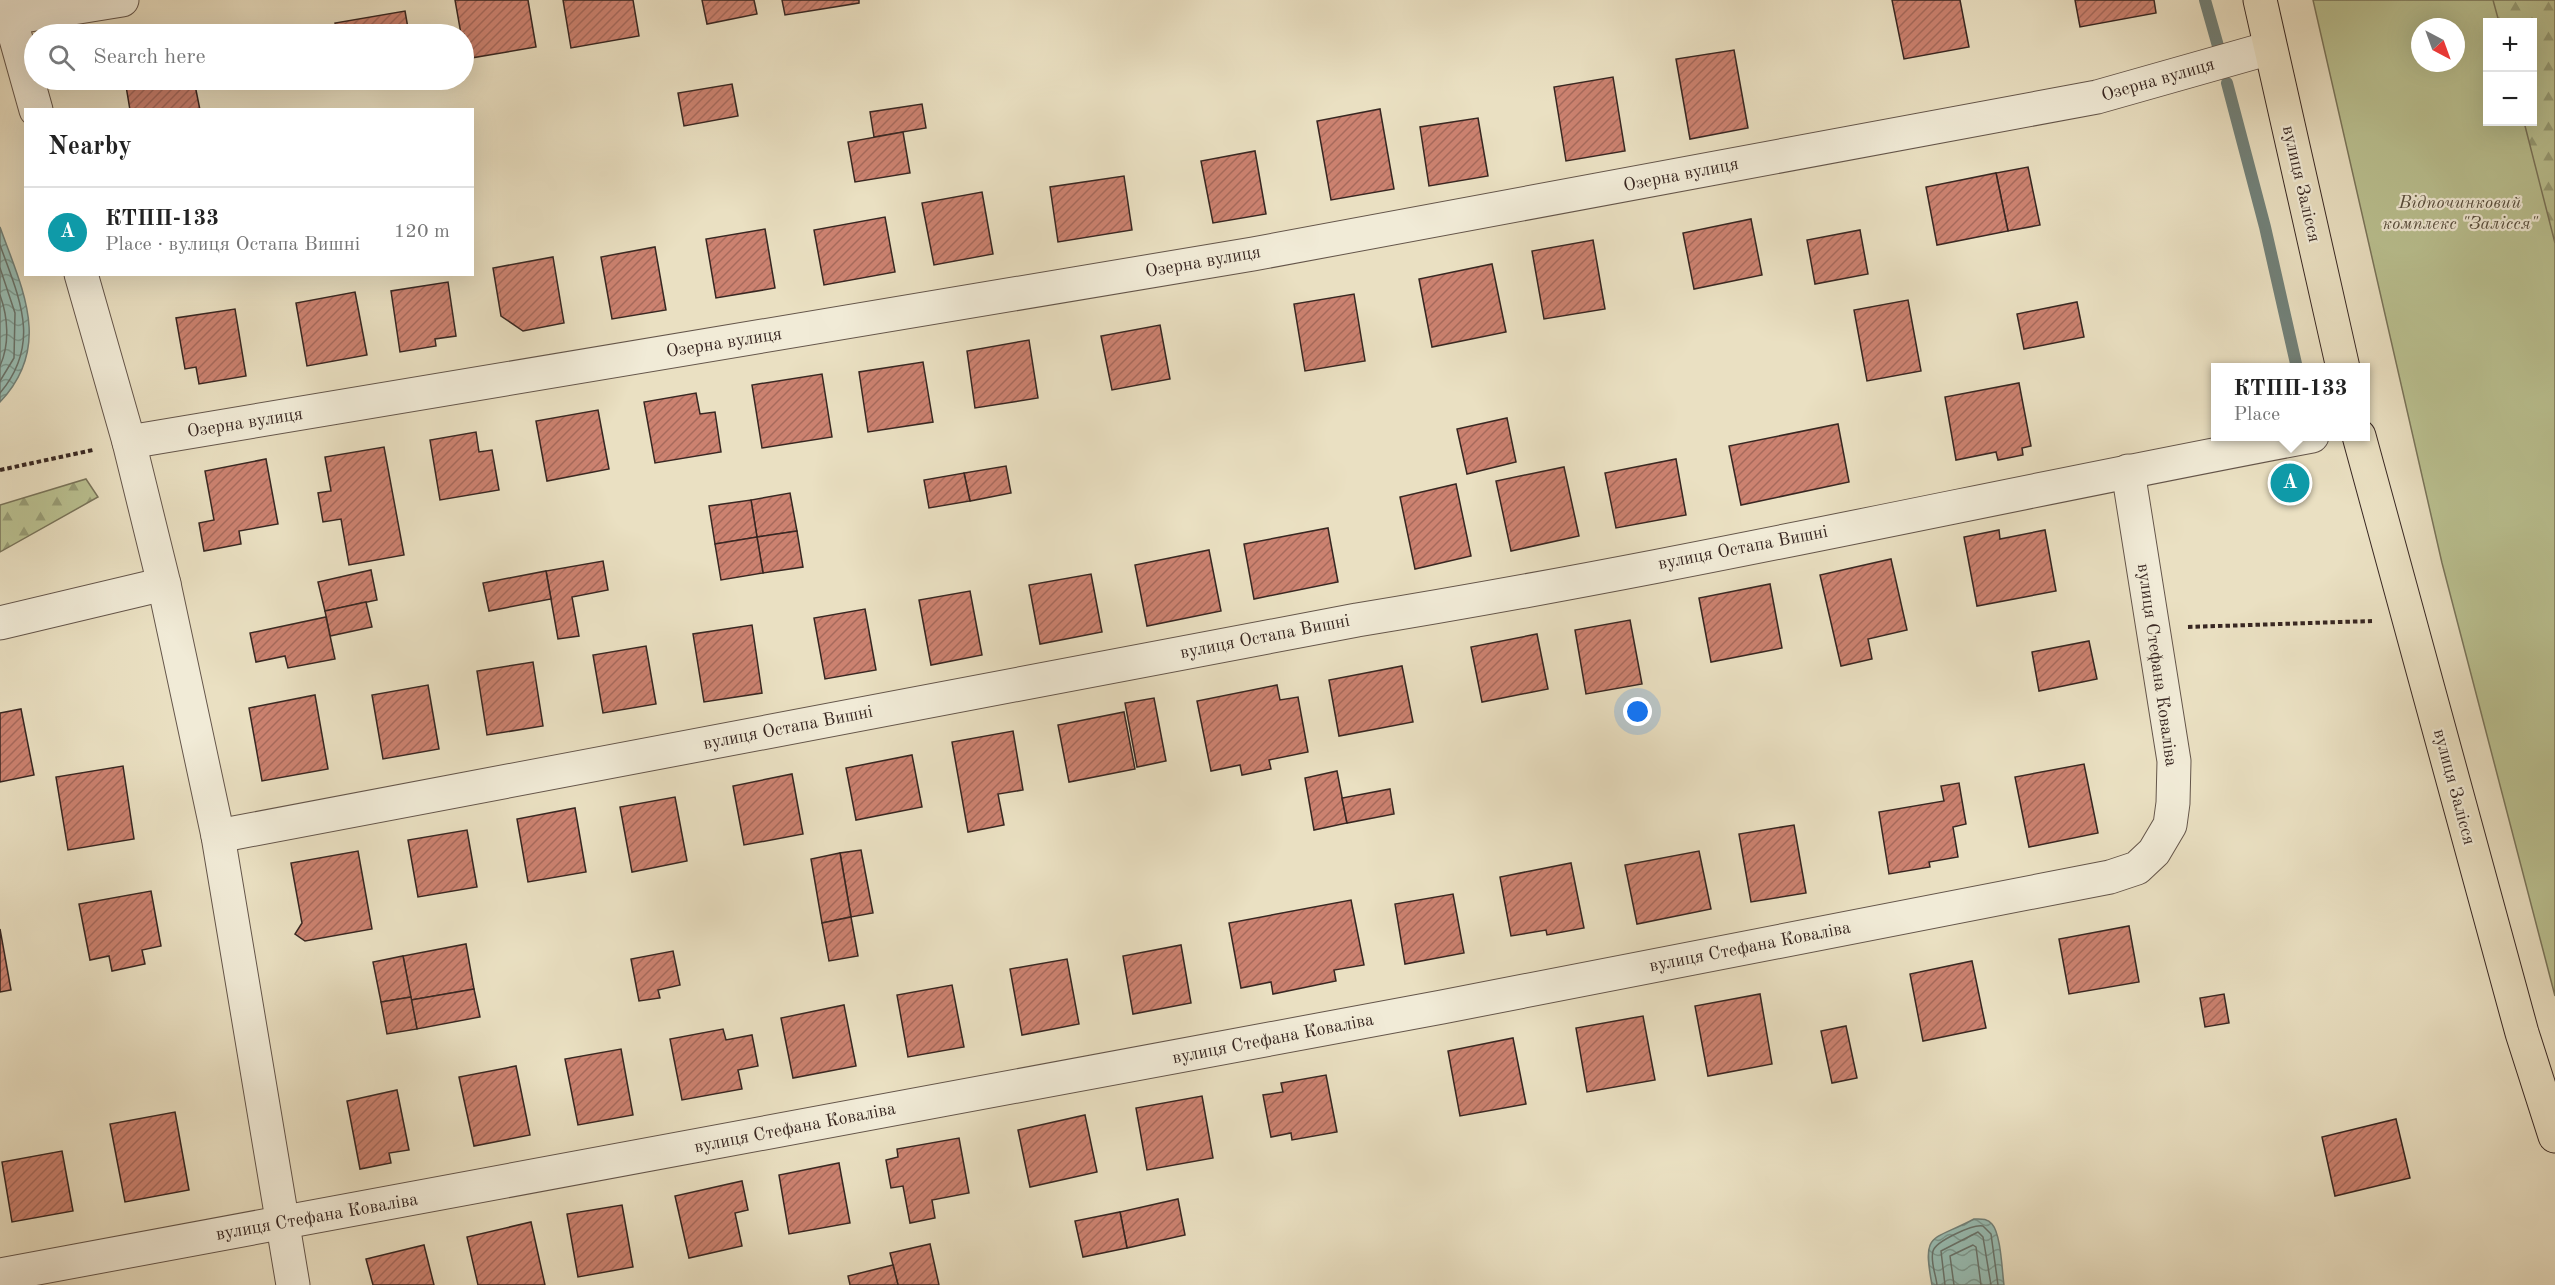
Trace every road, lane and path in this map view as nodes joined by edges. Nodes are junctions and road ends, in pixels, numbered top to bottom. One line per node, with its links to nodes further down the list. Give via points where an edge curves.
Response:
1 (122, 0): 3 (street)
2 (2260, 0): 4 (main road, вулиця Залісся)
3 (8, 9): 5 (street)
4 (2270, 48): 9 (main road, вулиця Залісся); 12 (street, Озерна вулиця, via 2097,97 1264,252)
5 (24, 67)
6 (30, 90): 7 (street)
7 (35, 108)
8 (82, 276): 12 (street)
9 (2342, 363)
10 (2286, 441): 14 (street, вулиця Остапа Вишні)
11 (2360, 441): 16 (main road, вулиця Залісся)
12 (129, 442): 13 (path); 15 (street)
13 (0, 470)
14 (2128, 471): 18 (street, вулиця Стефана Коваліва); 19 (street, вулиця Остапа Вишні, via 1508,595 1357,620)
15 (164, 585): 17 (street); 19 (street)
16 (2409, 620): 18 (path); 20 (main road, вулиця Залісся, via 2522,1033)
17 (0, 623)
18 (2152, 628): 21 (street, вулиця Стефана Коваліва, via 2174,761 2170,825 2154,852 2137,868 2110,878 1442,1008)
19 (218, 836): 21 (street)
20 (2555, 1136)
21 (282, 1224): 22 (street, вулиця Стефана Коваліва); 23 (street)
22 (0, 1275)
23 (293, 1285)

